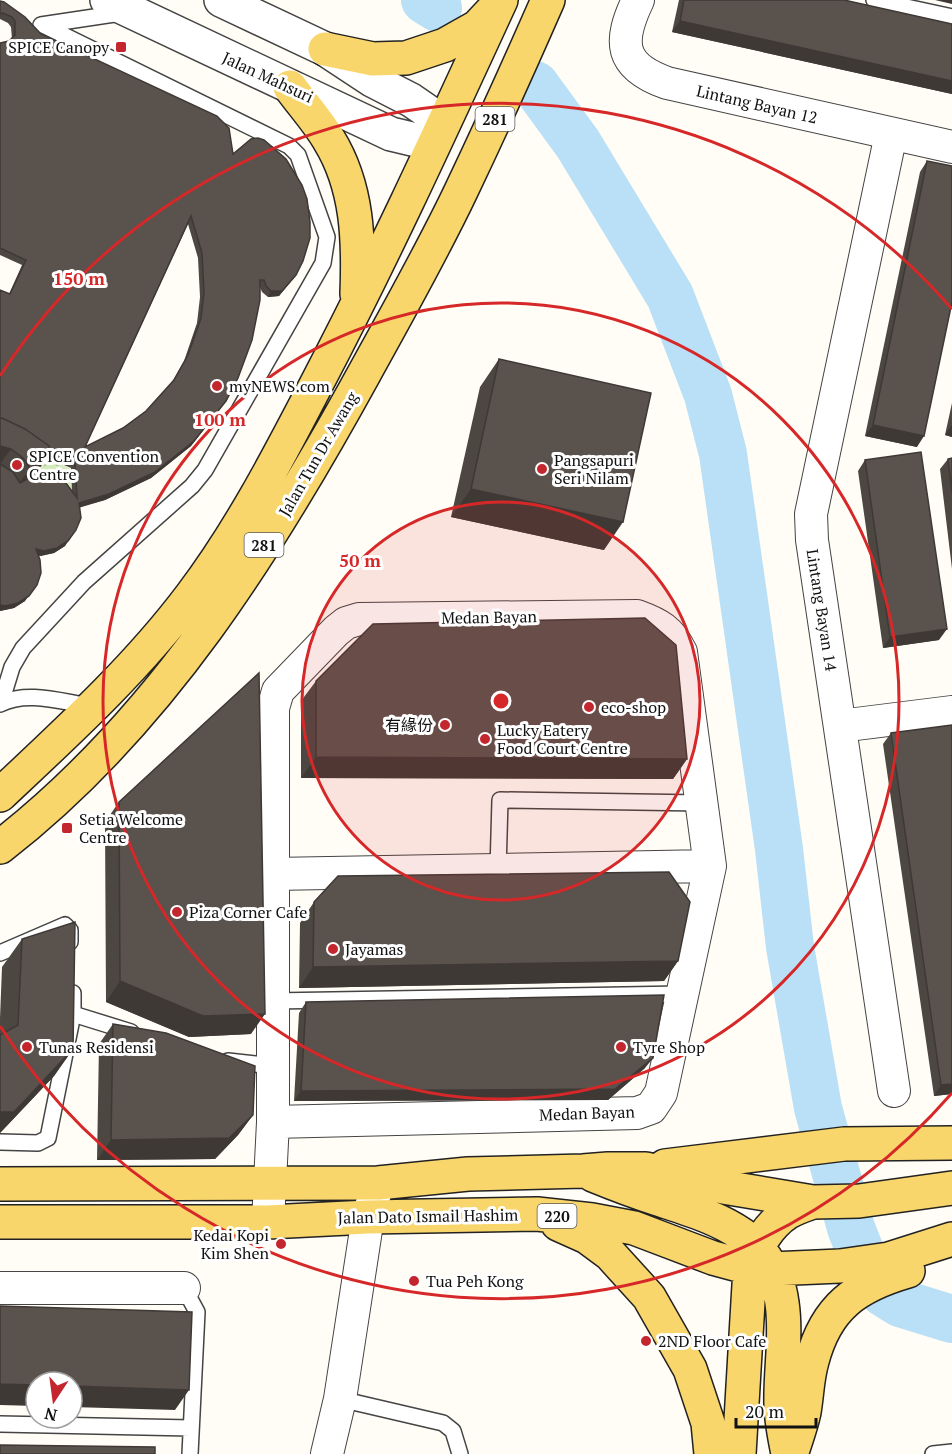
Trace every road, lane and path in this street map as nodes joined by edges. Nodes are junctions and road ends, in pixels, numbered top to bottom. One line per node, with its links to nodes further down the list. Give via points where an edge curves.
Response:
1 (221, 0): 10 (street)
2 (548, 0): 15 (main road, Jalan Tun Dr Awang / 281)
3 (638, 0): 12 (street, Lintang Bayan 12, via 626,33 627,52 635,66 648,76)
4 (874, 0): 7 (lane)
5 (509, 1): 10 (main road, via 477,27 445,45 406,58 373,59); 13 (main road, Jalan Tun Dr Awang / 281)
6 (118, 6): 8 (lane); 11 (street, Jalan Mahsuri)
7 (952, 17)
8 (43, 25): 9 (lane); 17 (lane, via 289,146 298,155 327,237 323,263 205,470 84,582 23,648)
9 (26, 27)
10 (325, 50): 13 (street, via 411,100)
11 (290, 87): 13 (street, Jalan Mahsuri, via 391,134); 16 (main road, via 330,140 345,173 356,211)
12 (891, 134): 14 (street, Lintang Bayan 12); 20 (street, Lintang Bayan 14, via 812,514 812,540)
13 (443, 135): 15 (main road, via 461,173); 16 (main road, Jalan Tun Dr Awang / 281)
14 (952, 147)
15 (460, 193): 23 (main road, Jalan Tun Dr Awang / 281, via 313,468 215,618 160,690 99,758)
16 (357, 307): 18 (main road, Jalan Tun Dr Awang / 281, via 269,476 224,548 147,651)
17 (0, 704): 18 (lane, via 24,696)
18 (93, 706): 21 (main road, Jalan Tun Dr Awang / 281)
19 (952, 712): 20 (street)
20 (840, 726): 36 (street, Lintang Bayan 14)
21 (0, 795)
22 (701, 803): 24 (street, Medan Bayan); 25 (lane, via 500,800); 26 (street, Medan Bayan, via 681,652 674,638 658,624 637,616 358,619 336,631 274,699)
23 (0, 847)
24 (710, 866): 25 (street); 30 (street, Medan Bayan)
25 (498, 870): 26 (street)
26 (273, 874): 31 (street, Medan Bayan)
27 (0, 953): 28 (lane, via 65,925 70,930)
28 (71, 962)
29 (72, 982): 32 (lane)
30 (682, 994): 31 (lane); 37 (street, Medan Bayan, via 661,1093 651,1108 637,1113)
31 (273, 1000): 35 (street, Medan Bayan)
32 (74, 1014): 33 (lane); 38 (lane, via 48,1138 38,1143)
33 (149, 1037)
34 (213, 1057): 35 (lane)
35 (273, 1066): 37 (street, Medan Bayan)
36 (894, 1091)
37 (273, 1122): 42 (street, Medan Bayan)
38 (0, 1142)
39 (952, 1143): 40 (main road, via 844,1144)
40 (646, 1169): 41 (main road, Jalan Dato Ismail Hashim); 46 (main road, Jalan Dato Ismail Hashim)
41 (583, 1172): 43 (main road, Jalan Dato Ismail Hashim, via 468,1174); 53 (main road, via 729,1225)
42 (271, 1182): 43 (main road, Jalan Dato Ismail Hashim); 44 (main road, Jalan Dato Ismail Hashim); 50 (street, Medan Bayan)
43 (378, 1183): 48 (street)
44 (0, 1184)
45 (952, 1188): 46 (main road, Jalan Dato Ismail Hashim, via 859,1201)
46 (820, 1202): 53 (main road, via 780,1218)
47 (537, 1214): 48 (main road, Jalan Dato Ismail Hashim / 220); 53 (main road, Jalan Dato Ismail Hashim / 220, via 634,1228 714,1258); 65 (main road, via 586,1237 610,1254 649,1297 690,1369 708,1423)
48 (368, 1217): 50 (main road, Jalan Dato Ismail Hashim / 220); 58 (street)
49 (0, 1222): 50 (main road, Jalan Dato Ismail Hashim / 220)
50 (268, 1222)
51 (952, 1239): 54 (main road, Jalan Dato Ismail Hashim / 220)
52 (952, 1258): 54 (main road)
53 (759, 1261): 55 (main road, Jalan Dato Ismail Hashim / 220); 66 (main road); 67 (main road, via 782,1302 781,1406)
54 (892, 1267): 55 (main road, Jalan Dato Ismail Hashim / 220)
55 (851, 1277): 67 (main road, via 848,1298 824,1329 811,1362 804,1414)
56 (0, 1288): 57 (street)
57 (184, 1288): 60 (lane, via 197,1312)
58 (340, 1398): 63 (street); 64 (lane, via 443,1423 453,1431)
59 (0, 1424): 60 (lane)
60 (192, 1428): 62 (lane)
61 (952, 1452): 68 (lane)
62 (190, 1454)
63 (327, 1454)
64 (460, 1454)
65 (711, 1454)
66 (739, 1454)
67 (790, 1454)
68 (933, 1454)

